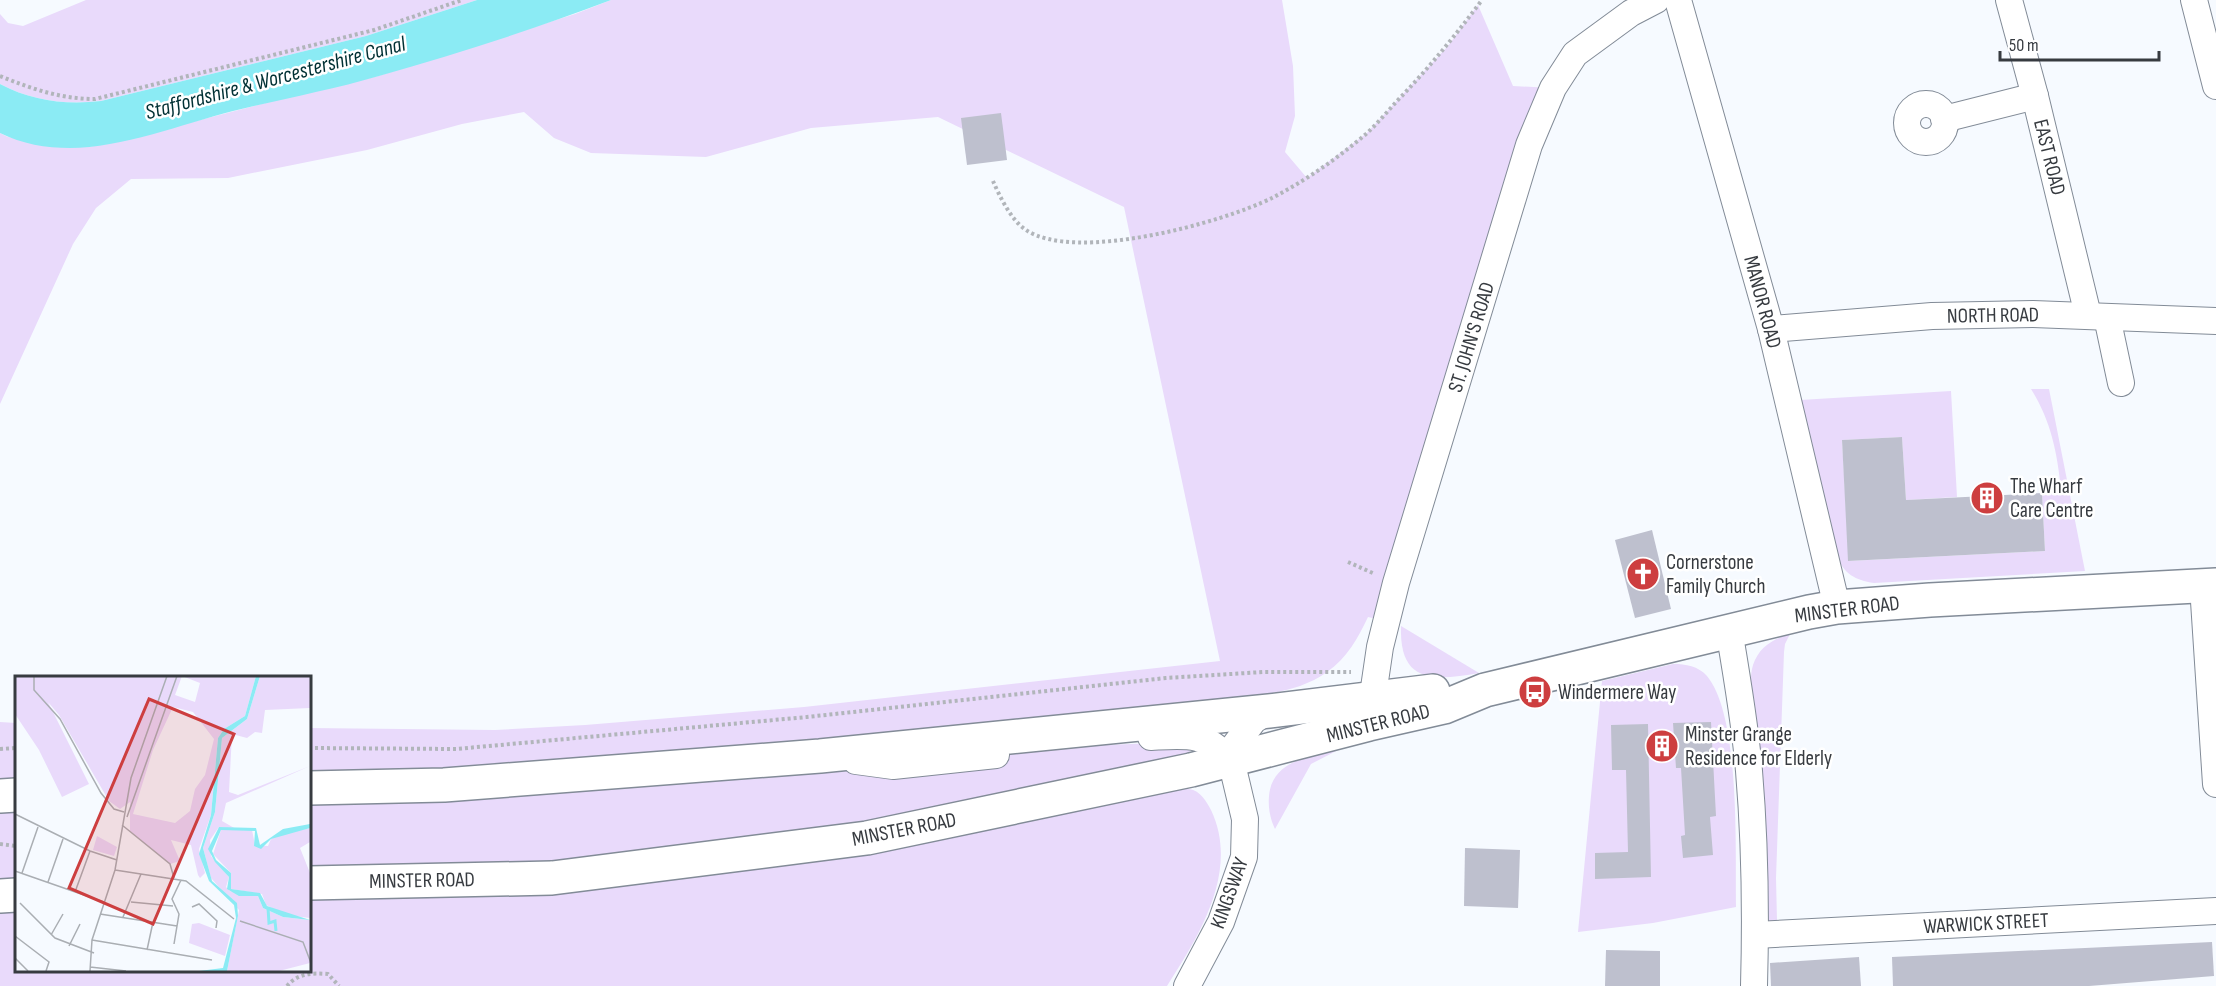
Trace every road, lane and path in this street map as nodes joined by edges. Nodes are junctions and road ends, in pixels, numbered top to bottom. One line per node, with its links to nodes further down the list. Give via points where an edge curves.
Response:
1 (462, 0): 7 (path, via 374,30 95,99 54,96)
2 (1482, 0): 11 (path, via 1448,46 1367,133 1307,178 1235,213 1158,234 1082,243 1048,240 1025,230)
3 (1656, 0): 17 (street, ST. JOHN'S ROAD, via 1631,13 1575,54 1553,88 1529,146)
4 (1678, 0): 14 (street, MANOR ROAD)
5 (2009, 0): 9 (street, EAST ROAD)
6 (2203, 8): 8 (street)
7 (0, 76)
8 (2216, 86)
9 (2035, 96): 10 (street); 12 (street, EAST ROAD)
10 (1944, 119)
11 (993, 181)
12 (2098, 316): 13 (street, NORTH ROAD); 14 (street, NORTH ROAD, via 1932,316); 15 (street, EAST ROAD)
13 (2216, 321)
14 (1771, 329): 19 (street, MANOR ROAD)
15 (2121, 383)
16 (1348, 562): 17 (path)
17 (1396, 583): 21 (street, ST. JOHN'S ROAD)
18 (2209, 585): 19 (main road, MINSTER ROAD); 28 (street)
19 (1837, 607): 20 (main road, MINSTER ROAD)
20 (1729, 630): 21 (main road, MINSTER ROAD, via 1485,690 1444,707); 38 (street, via 1749,770)
21 (1372, 698): 22 (main road, MINSTER ROAD); 24 (path, via 1329,671 1263,672 1166,678 807,717 456,748); 27 (main road, MINSTER ROAD)
22 (1269, 711): 26 (main road, MINSTER ROAD); 27 (street, via 1244,731)
23 (15, 748): 25 (path)
24 (310, 748)
25 (0, 749)
26 (820, 756): 27 (street, via 893,766 1179,735 1216,744); 29 (main road, MINSTER ROAD, via 444,785)
27 (1231, 760): 34 (main road, MINSTER ROAD, via 867,838 552,878); 41 (street, KINGSWAY, via 1245,819 1244,857 1221,922)
28 (2216, 784)
29 (310, 788)
30 (15, 795): 31 (main road)
31 (0, 796)
32 (0, 844): 33 (path)
33 (15, 846)
34 (310, 883)
35 (15, 895): 36 (main road)
36 (0, 896)
37 (2216, 911): 38 (street, WARWICK STREET)
38 (1755, 935): 42 (street)
39 (287, 986): 40 (path, via 309,972 328,974)
40 (339, 986)
41 (1187, 986)
42 (1754, 986)

